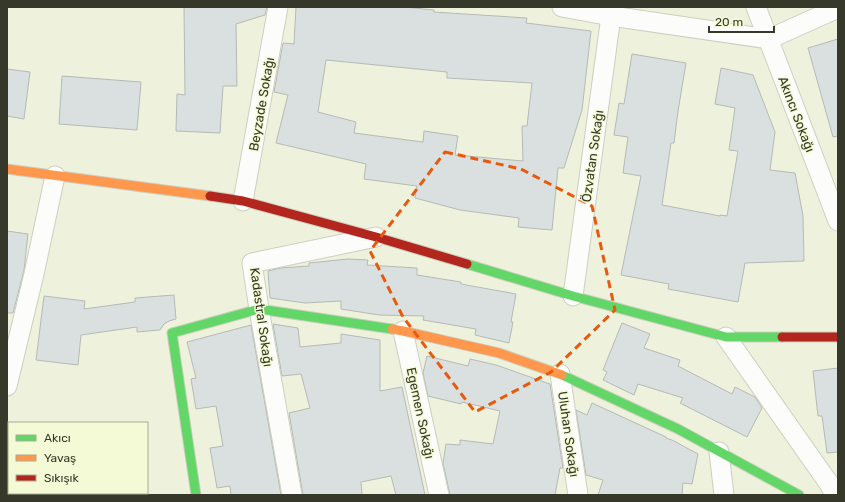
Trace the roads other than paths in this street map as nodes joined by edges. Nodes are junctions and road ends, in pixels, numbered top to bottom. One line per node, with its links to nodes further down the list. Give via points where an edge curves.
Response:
1 (278, 7): 9 (street, Beyzade Sokağı)
2 (562, 7): 5 (street)
3 (756, 7): 6 (street, Akıncı Sokağı)
4 (838, 8): 6 (street)
5 (611, 16): 6 (street); 12 (street, Özvatan Sokağı)
6 (769, 40): 10 (street, Akıncı Sokağı)
7 (7, 169): 8 (street)
8 (55, 176): 9 (street); 18 (street)
9 (243, 201): 11 (street)
10 (838, 220)
11 (376, 237): 12 (street); 13 (street, Kadastral Sokağı, via 252,263)
12 (573, 296): 15 (street)
13 (259, 309): 14 (street); 20 (street, via 172,333); 21 (street, Kadastral Sokağı)
14 (403, 331): 17 (street, via 499,353); 22 (street, Egemen Sokağı)
15 (726, 337): 16 (street); 26 (street)
16 (838, 337)
17 (560, 374): 19 (street, via 678,429); 23 (street, Uluhan Sokağı)
18 (7, 386)
19 (719, 452): 24 (street); 25 (street)
20 (196, 495)
21 (292, 495)
22 (439, 495)
23 (578, 495)
24 (724, 495)
25 (799, 495)
26 (835, 495)

